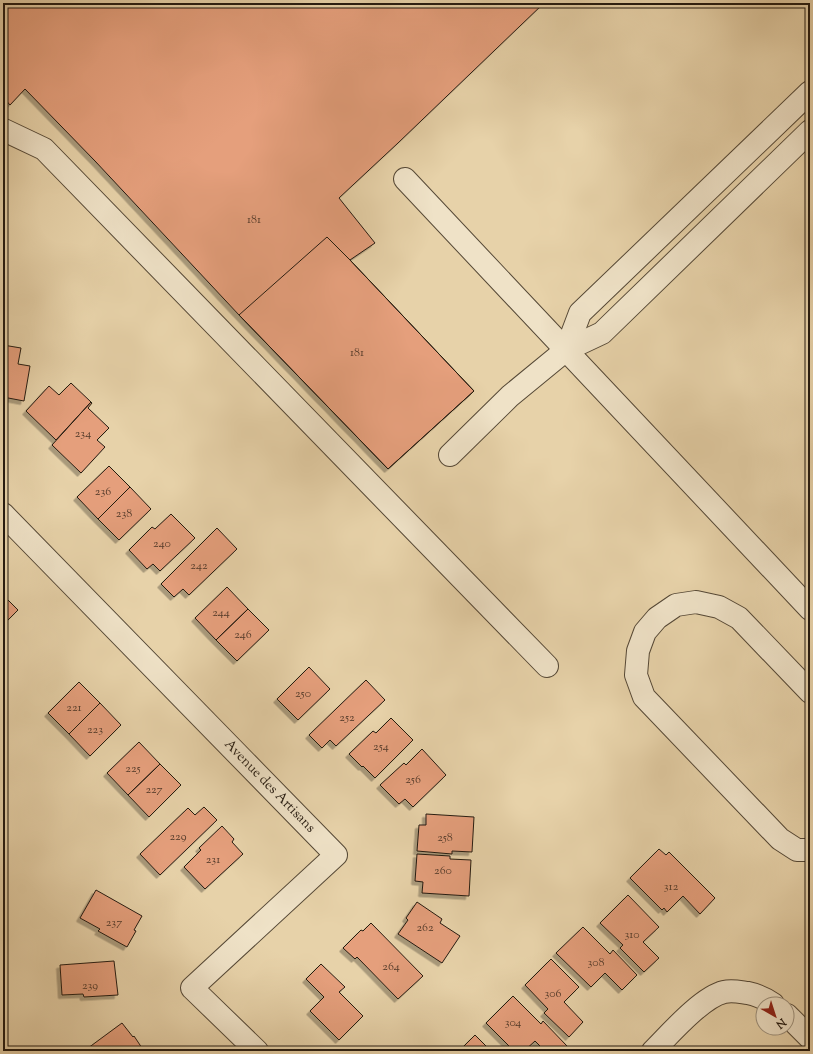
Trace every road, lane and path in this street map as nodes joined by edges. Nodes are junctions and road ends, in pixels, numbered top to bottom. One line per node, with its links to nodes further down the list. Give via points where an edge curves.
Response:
1 (810, 92): 5 (street, via 580,313)
2 (3, 130): 9 (street, via 44,149)
3 (810, 131): 5 (street, via 602,333)
4 (405, 179): 5 (street)
5 (566, 350): 6 (street, via 510,396); 8 (street)
6 (450, 455)
7 (3, 514): 15 (street, Avenue des Artisans, via 336,855 192,988)
8 (810, 609)
9 (547, 666)
10 (810, 692): 11 (street, via 739,618 720,608 696,602 676,605 657,618 645,632 638,651 636,675 644,697 780,839 797,850)
11 (810, 850)
12 (757, 996): 16 (street, via 738,991 723,992 696,1009)
13 (795, 1023): 14 (street)
14 (810, 1038)
15 (257, 1051)
16 (653, 1051)

